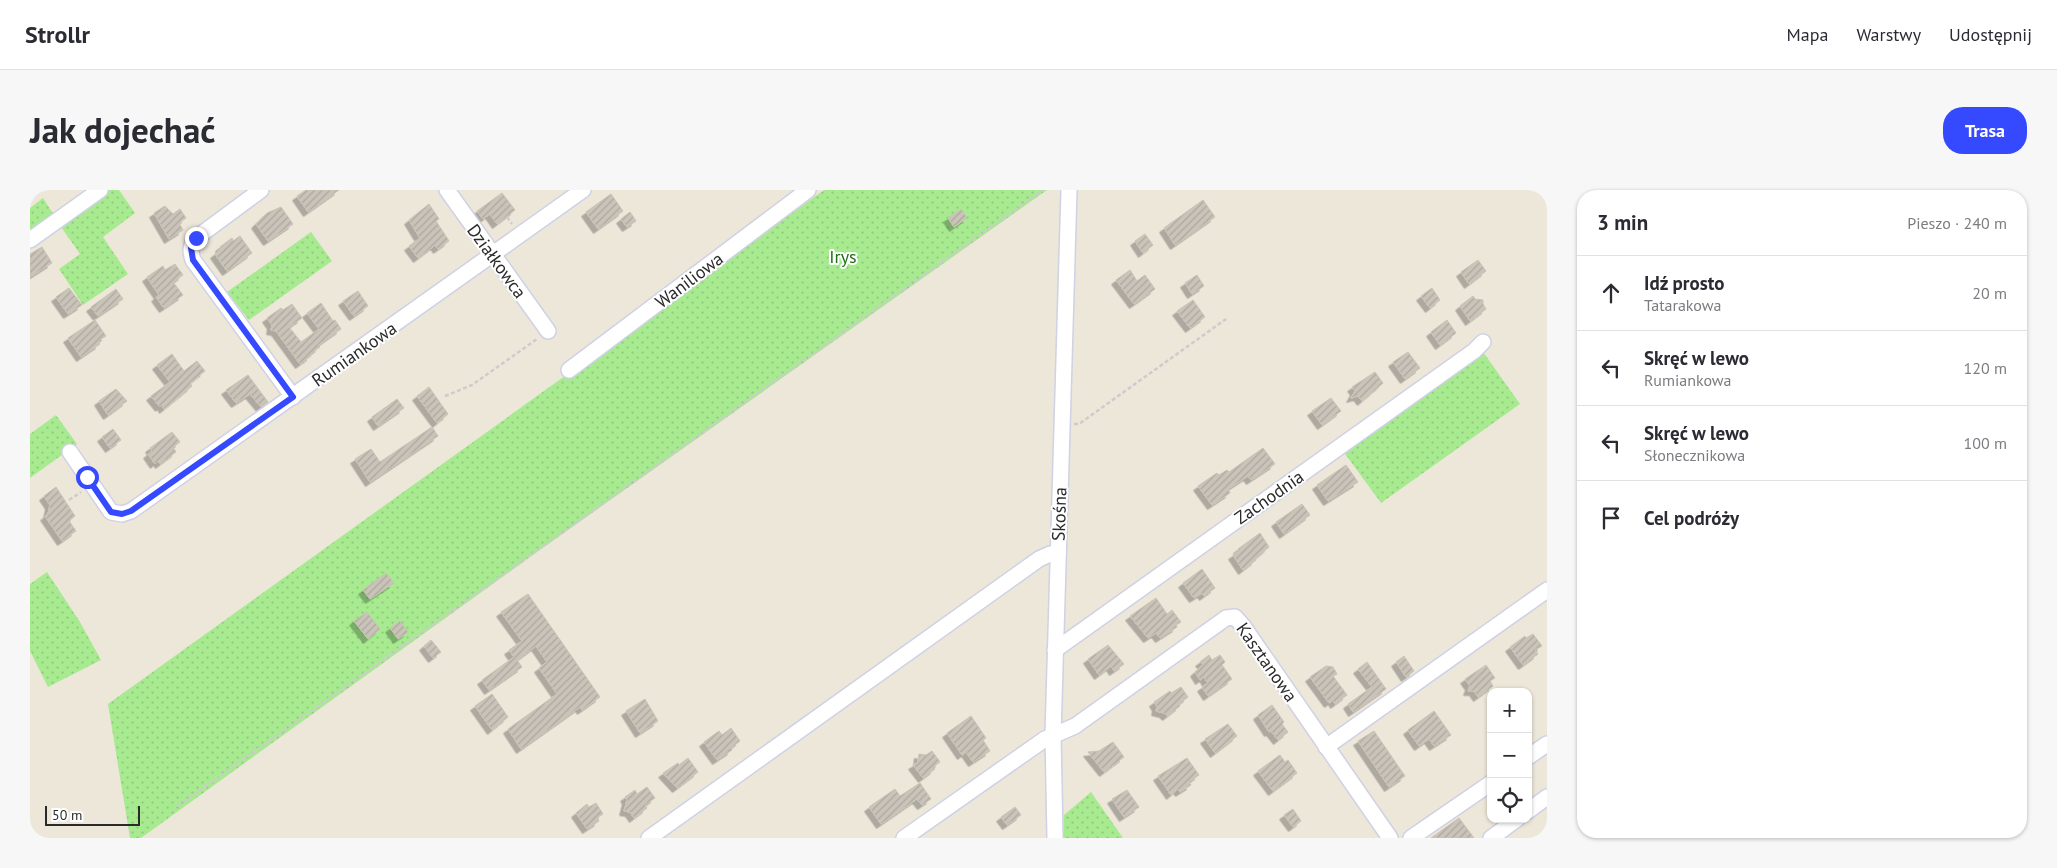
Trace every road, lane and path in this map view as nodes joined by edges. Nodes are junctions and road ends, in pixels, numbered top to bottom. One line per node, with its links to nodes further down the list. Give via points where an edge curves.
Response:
1 (100, 190): 8 (street)
2 (261, 190): 15 (street, via 196,238 191,254)
3 (447, 190): 9 (street, Działkowca)
4 (583, 190): 9 (street, Rumiankowa)
5 (808, 190): 13 (street, Waniliowa)
6 (1043, 190): 27 (path)
7 (1069, 190): 16 (street, Skośna)
8 (30, 240)
9 (493, 254): 11 (street, Działkowca); 15 (street, Rumiankowa)
10 (1226, 319): 16 (path, via 1079,424)
11 (548, 331): 14 (path, via 472,385)
12 (1483, 342): 20 (street, Zachodnia)
13 (569, 370)
14 (445, 396)
15 (293, 397): 17 (street, Rumiankowa, via 138,507 122,514 111,512)
16 (1062, 425): 18 (street, Skośna)
17 (70, 452)
18 (1058, 554): 20 (street, Skośna); 30 (street, via 1039,559)
19 (1547, 590): 23 (street)
20 (1055, 650): 21 (street, Skośna)
21 (1053, 735): 23 (street, Kasztanowa, via 1075,726 1226,618 1235,617); 31 (street); 32 (street, Skośna)
22 (1547, 744): 24 (street)
23 (1326, 747): 33 (street, Kasztanowa)
24 (1532, 754)
25 (1487, 786): 34 (street)
26 (1547, 798): 28 (street)
27 (178, 806)
28 (1532, 808)
29 (1512, 823): 35 (street)
30 (649, 838)
31 (904, 838)
32 (1055, 838)
33 (1390, 838)
34 (1411, 838)
35 (1491, 838)

